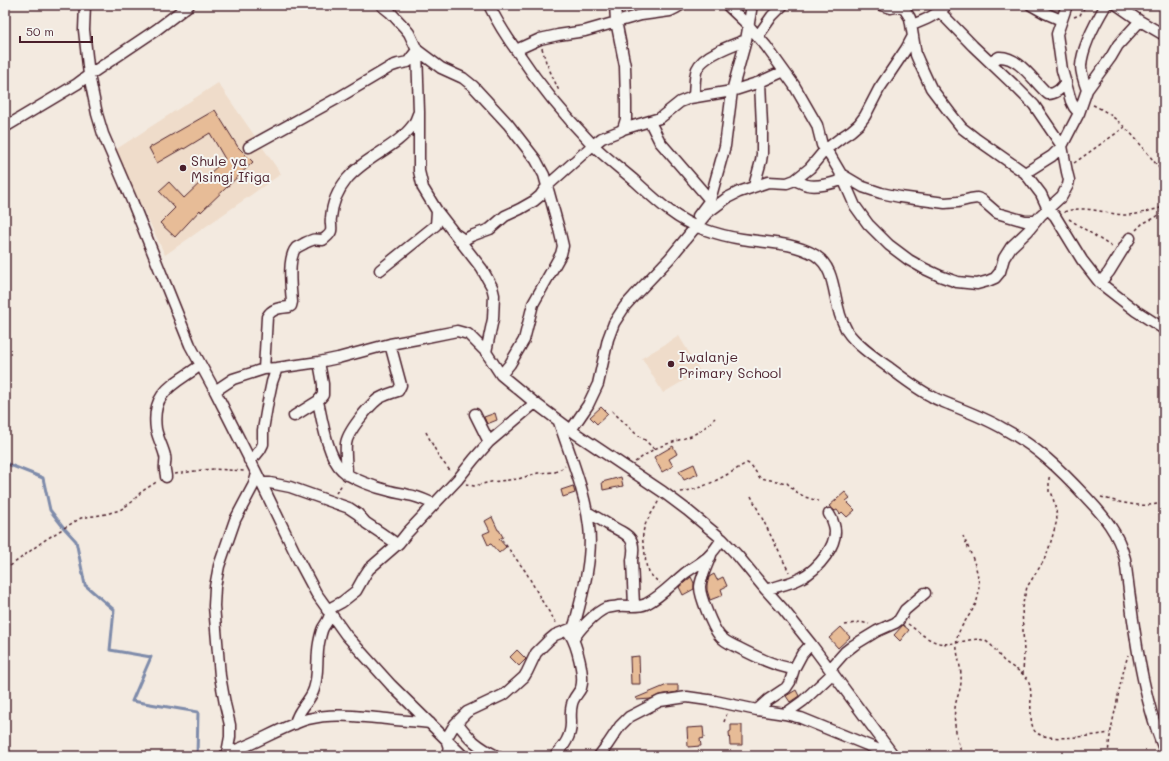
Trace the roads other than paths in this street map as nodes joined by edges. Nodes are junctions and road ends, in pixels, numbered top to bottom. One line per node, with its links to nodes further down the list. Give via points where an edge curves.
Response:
1 (85, 5): 30 (street, via 84,30)
2 (189, 5): 30 (street)
3 (381, 5): 26 (street, via 409,33)
4 (489, 5): 27 (street)
5 (615, 5): 18 (street)
6 (681, 5): 18 (street, via 670,11)
7 (727, 5): 21 (street)
8 (752, 5): 21 (street)
9 (783, 5): 23 (street)
10 (881, 5): 11 (street, via 891,8)
11 (904, 5): 20 (street)
12 (1031, 5): 17 (street)
13 (1067, 5): 17 (street)
14 (1106, 5): 33 (street, via 1083,52 1082,78)
15 (1117, 5): 19 (street)
16 (944, 8): 20 (street); 28 (street, via 973,46)
17 (1061, 20): 32 (street, via 1057,34)
18 (616, 21): 27 (street, via 585,31 540,39); 40 (street, via 625,66 626,119)
19 (1140, 21): 22 (street); 33 (street, via 1118,45)
20 (912, 25): 24 (street)
21 (749, 26): 23 (street); 25 (street)
22 (1164, 35)
23 (758, 36): 29 (street)
24 (913, 36): 44 (street, via 860,124); 45 (street, via 922,70 962,128)
25 (746, 40): 34 (street); 35 (street, via 708,57 698,67 694,95)
26 (417, 50): 36 (street); 43 (street, via 408,62 392,66); 48 (street, via 441,68 463,78 493,106 536,160)
27 (516, 50): 41 (street, via 551,99)
28 (991, 62): 32 (street, via 999,57 1011,60 1028,72 1048,94 1058,92); 42 (street, via 1034,105)
29 (784, 71): 31 (street); 44 (street, via 815,120)
30 (89, 75): 39 (street); 63 (street, via 103,134)
31 (760, 82): 34 (street); 49 (street, via 762,154)
32 (1066, 82): 37 (street, via 1071,101)
33 (1087, 90): 37 (street)
34 (732, 91): 35 (street); 50 (street, via 725,146)
35 (690, 98): 38 (street)
36 (419, 112): 51 (street, via 420,179); 65 (street, via 413,125 404,134 354,172 338,191 331,218 331,231 328,235 323,240 313,239 295,250 291,269 292,302 290,306 271,311 267,317)
37 (1079, 113): 42 (street)
38 (650, 122): 40 (street); 50 (street, via 660,142)
39 (5, 127)
40 (623, 129): 41 (street, via 607,135)
41 (593, 145): 48 (street); 54 (street, via 665,208)
42 (1062, 146): 45 (street, via 1052,156); 52 (street, via 1069,180)
43 (248, 148)
44 (825, 150): 46 (street); 47 (street, via 810,168)
45 (1025, 173): 52 (street)
46 (840, 174): 47 (street, via 840,180 820,185 807,185); 53 (street, via 863,187 900,197 945,203 977,198 997,213 1025,221); 53 (street, via 855,206 868,224 889,245 925,269 957,282 977,284 995,278 1008,251)
47 (795, 180): 49 (street)
48 (547, 186): 55 (street, via 534,201 506,216 490,229 464,240); 66 (street, via 563,246 533,304 524,340)
49 (754, 186): 54 (street, via 727,198)
50 (710, 200): 54 (street)
51 (437, 211): 55 (street); 57 (street, via 436,224)
52 (1054, 213): 53 (street); 58 (street, via 1082,260)
53 (1035, 221)
54 (694, 226): 73 (street, via 616,320 608,339 596,388); 100 (street, via 722,236 783,244 817,256 826,264 830,273 839,313 848,332 863,348 932,397 1002,428 1034,448 1084,495 1111,527 1121,546 1145,686)
55 (457, 235): 61 (street, via 482,268 493,290 494,304)
56 (1130, 238): 58 (street)
57 (380, 270)
58 (1100, 283): 59 (street)
59 (1164, 329)
60 (390, 344): 61 (street, via 459,331 471,336); 62 (street); 76 (street, via 401,387 375,402 349,434 346,444)
61 (486, 352): 66 (street)
62 (319, 362): 64 (street); 68 (street, via 324,391)
63 (200, 364): 67 (street); 78 (street, via 160,397 156,429 166,456)
64 (277, 368): 65 (street); 75 (street, via 268,401 263,444)
65 (264, 369): 67 (street, via 233,379)
66 (501, 375): 69 (street)
67 (215, 391): 75 (street)
68 (318, 401): 71 (street); 76 (street, via 333,457)
69 (535, 403): 72 (street); 74 (street)
70 (475, 414): 74 (street)
71 (294, 416)
72 (560, 422): 73 (street); 80 (street)
73 (571, 430): 82 (street, via 663,492)
74 (490, 442): 79 (street)
75 (249, 460): 77 (street)
76 (347, 475): 79 (street)
77 (258, 476): 83 (street, via 270,483 290,487 354,511 366,523); 88 (street, via 300,563); 101 (street, via 235,520 215,586 214,606 220,676 230,726)
78 (166, 477)
79 (434, 504): 83 (street)
80 (587, 512): 87 (street, via 624,532 632,541); 89 (street, via 590,538 587,574 575,623 573,628)
81 (829, 514): 85 (street, via 835,526 835,536 827,554 802,578)
82 (722, 539): 84 (street); 85 (street)
83 (397, 544): 88 (street, via 369,570 356,591)
84 (711, 553): 87 (street, via 654,599); 92 (street, via 701,580 700,593 719,636 762,660)
85 (766, 590): 91 (street)
86 (925, 593): 93 (street, via 905,610 895,624 877,631 845,652)
87 (634, 606): 90 (street, via 606,608 579,630)
88 (329, 612): 97 (street, via 391,685); 98 (street, via 329,619 320,635 315,688 296,717)
89 (566, 631): 90 (street); 96 (street, via 555,635 542,646 524,677 505,694 467,712)
90 (574, 640): 105 (street, via 582,678 581,687 572,704 569,735)
91 (811, 644): 92 (street); 93 (street)
92 (794, 669): 94 (street, via 786,688)
93 (832, 671): 95 (street, via 808,697); 107 (street)
94 (757, 710): 95 (street); 106 (street, via 687,698 660,700 628,717)
95 (785, 714): 107 (street, via 801,718)
96 (457, 722): 99 (street); 104 (street, via 477,745)
97 (430, 723): 98 (street, via 341,716 314,718); 99 (street)
98 (295, 724): 101 (street)
99 (446, 738): 102 (street, via 449,748); 103 (street)
100 (1164, 749)
101 (225, 755)
102 (446, 756)
103 (463, 756)
104 (497, 756)
105 (555, 756)
106 (598, 756)
107 (894, 756)

